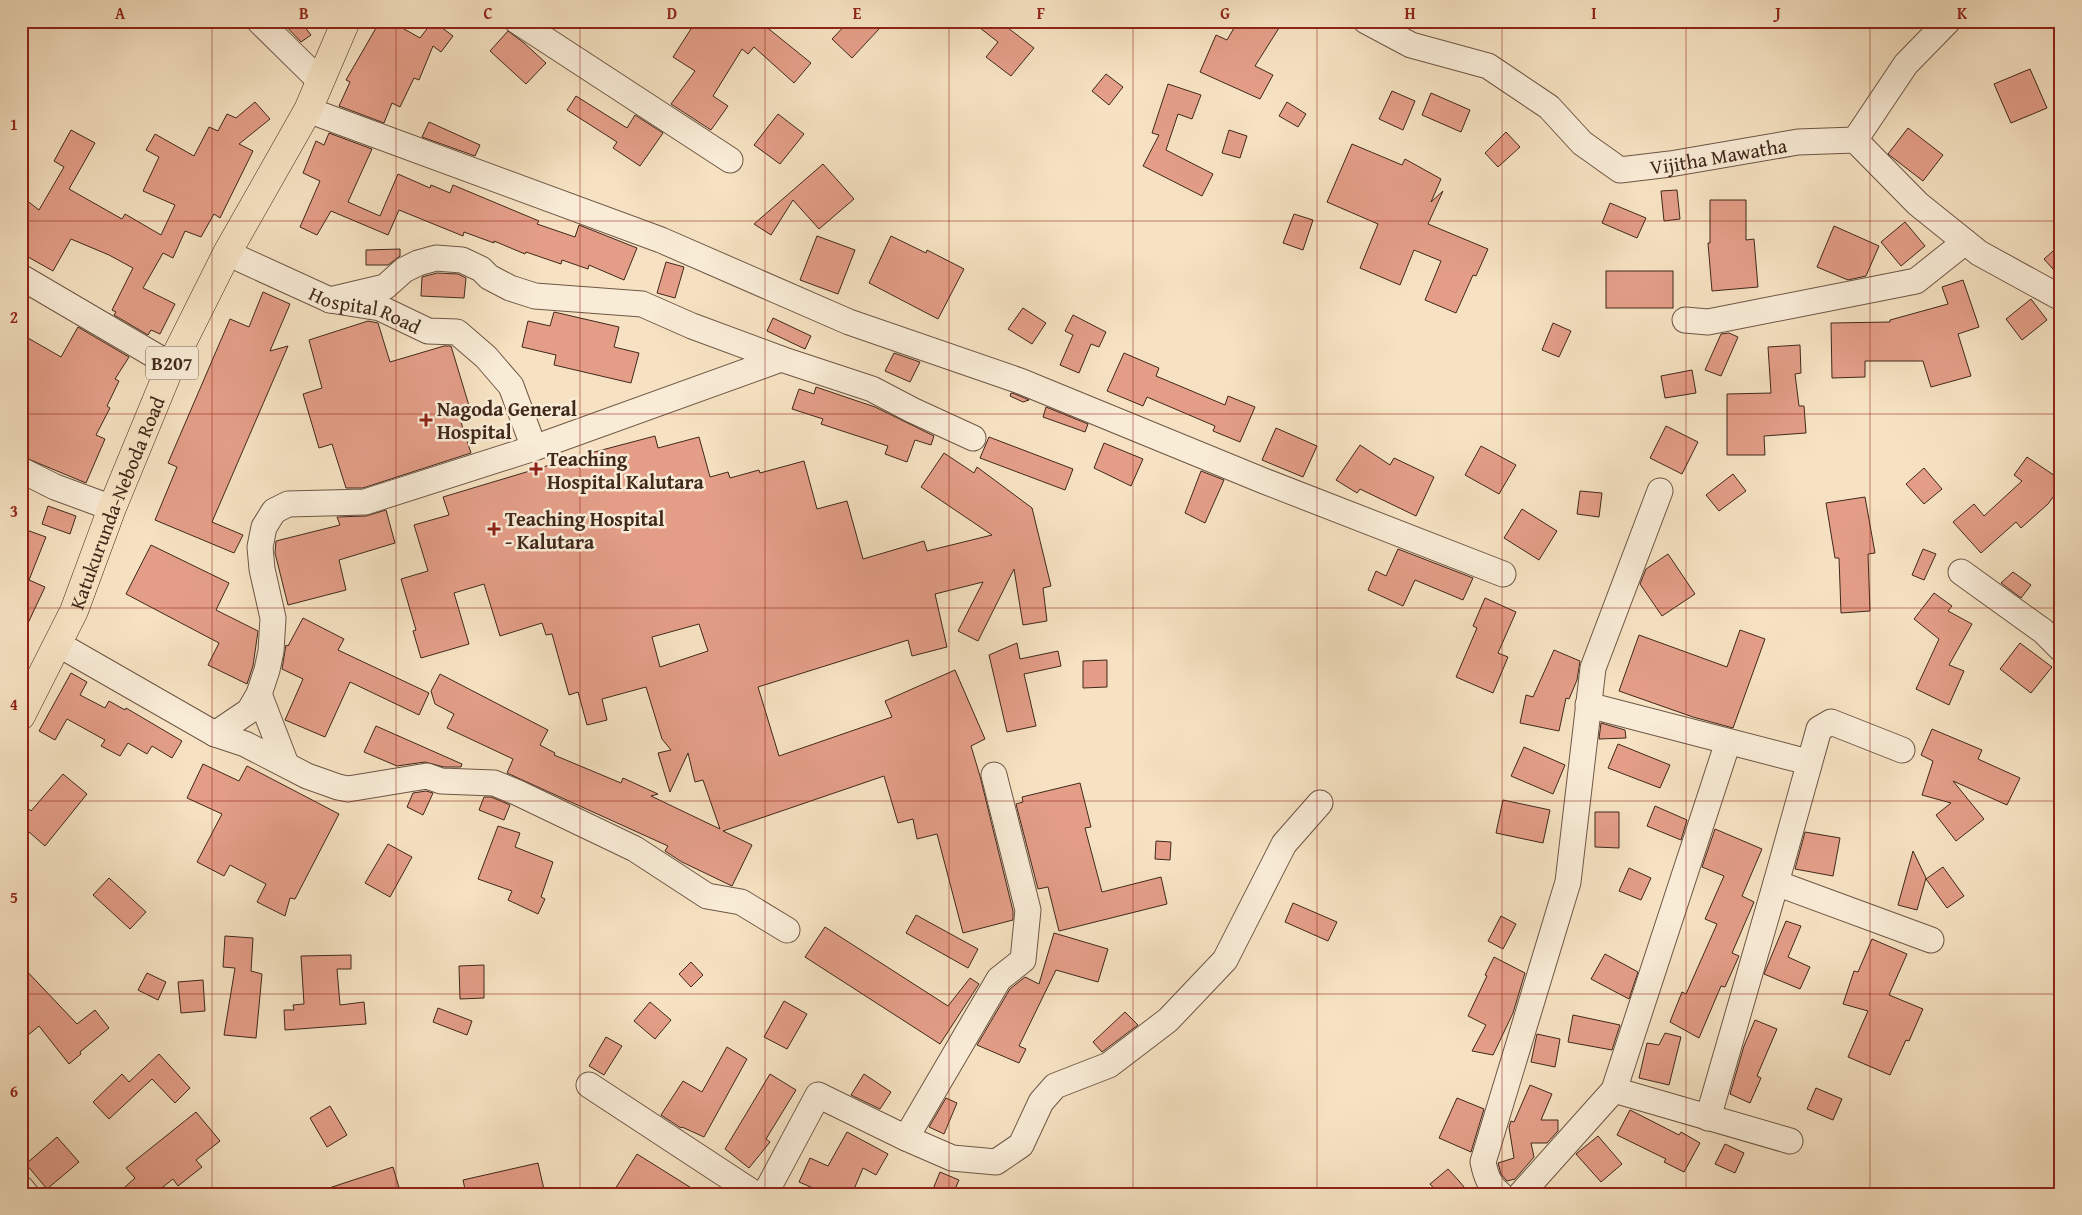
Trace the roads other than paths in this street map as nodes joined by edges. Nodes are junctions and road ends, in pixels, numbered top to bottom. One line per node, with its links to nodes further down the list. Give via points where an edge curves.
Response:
1 (259, 21): 6 (street)
2 (346, 21): 6 (main road, Katukurunda-Neboda Road / B207)
3 (517, 21): 9 (street)
4 (1366, 21): 8 (street, Vijitha Mawatha, via 1412,45 1488,66 1549,106 1582,143 1620,170 1798,142)
5 (1948, 21): 8 (street, via 1906,64)
6 (320, 81): 7 (main road, Katukurunda-Neboda Road / B207)
7 (308, 110): 11 (main road, Katukurunda-Neboda Road / B207); 24 (street, via 660,240 849,322 1020,381)
8 (1855, 140): 10 (street, via 1918,204)
9 (730, 160)
10 (1965, 242): 13 (street); 15 (street, via 1916,281 1708,322)
11 (227, 253): 14 (street, Hospital Road); 17 (main road, Katukurunda-Neboda Road / B207)
12 (21, 277): 17 (street)
13 (2061, 298)
14 (330, 300): 16 (street, via 385,287 404,270 436,258 451,258 481,269 510,288 535,296 642,304); 19 (street, Hospital Road, via 380,308 428,331 457,332 486,357 511,386)
15 (1685, 320)
16 (781, 359): 18 (street, via 872,388); 19 (street)
17 (171, 366): 22 (main road, Katukurunda-Neboda Road / B207)
18 (972, 438)
19 (534, 448): 27 (street, via 365,502 288,504 274,511 264,527 260,547 273,618 271,651)
20 (21, 470): 22 (street, via 55,487)
21 (1660, 491): 28 (street, via 1593,668)
22 (112, 508): 25 (main road, Katukurunda-Neboda Road / B207, via 74,611)
23 (1961, 572): 26 (street, via 2043,631)
24 (1503, 574)
25 (58, 644): 29 (main road, Katukurunda-Neboda Road / B207); 30 (street)
26 (2061, 649)
27 (259, 694): 30 (street, via 249,711); 34 (street)
28 (1588, 705): 31 (street); 49 (street, via 1568,882 1483,1162 1488,1181)
29 (21, 716)
30 (215, 734): 34 (street)
31 (1728, 742): 33 (street); 41 (street)
32 (1902, 750): 33 (street, via 1831,722 1819,729)
33 (1808, 762): 37 (street)
34 (286, 764): 38 (street, via 307,776 348,789 426,776 441,781 494,783 635,849 707,896 741,902)
35 (994, 774): 43 (street, via 1028,910 1023,960 999,979)
36 (1320, 804): 43 (street, via 1284,844 1225,960 1168,1020 1109,1065 1055,1086 1041,1102 1021,1145 996,1162 952,1158)
37 (1776, 883): 39 (street); 42 (street)
38 (787, 930)
39 (1931, 940)
40 (589, 1085): 47 (street)
41 (1614, 1090): 42 (street); 50 (street)
42 (1708, 1118): 44 (street)
43 (906, 1138): 48 (street, via 818,1094)
44 (1790, 1141)
45 (21, 1188): 46 (street)
46 (26, 1194)
47 (755, 1194)
48 (765, 1194)
49 (1500, 1194)
50 (1521, 1194)

